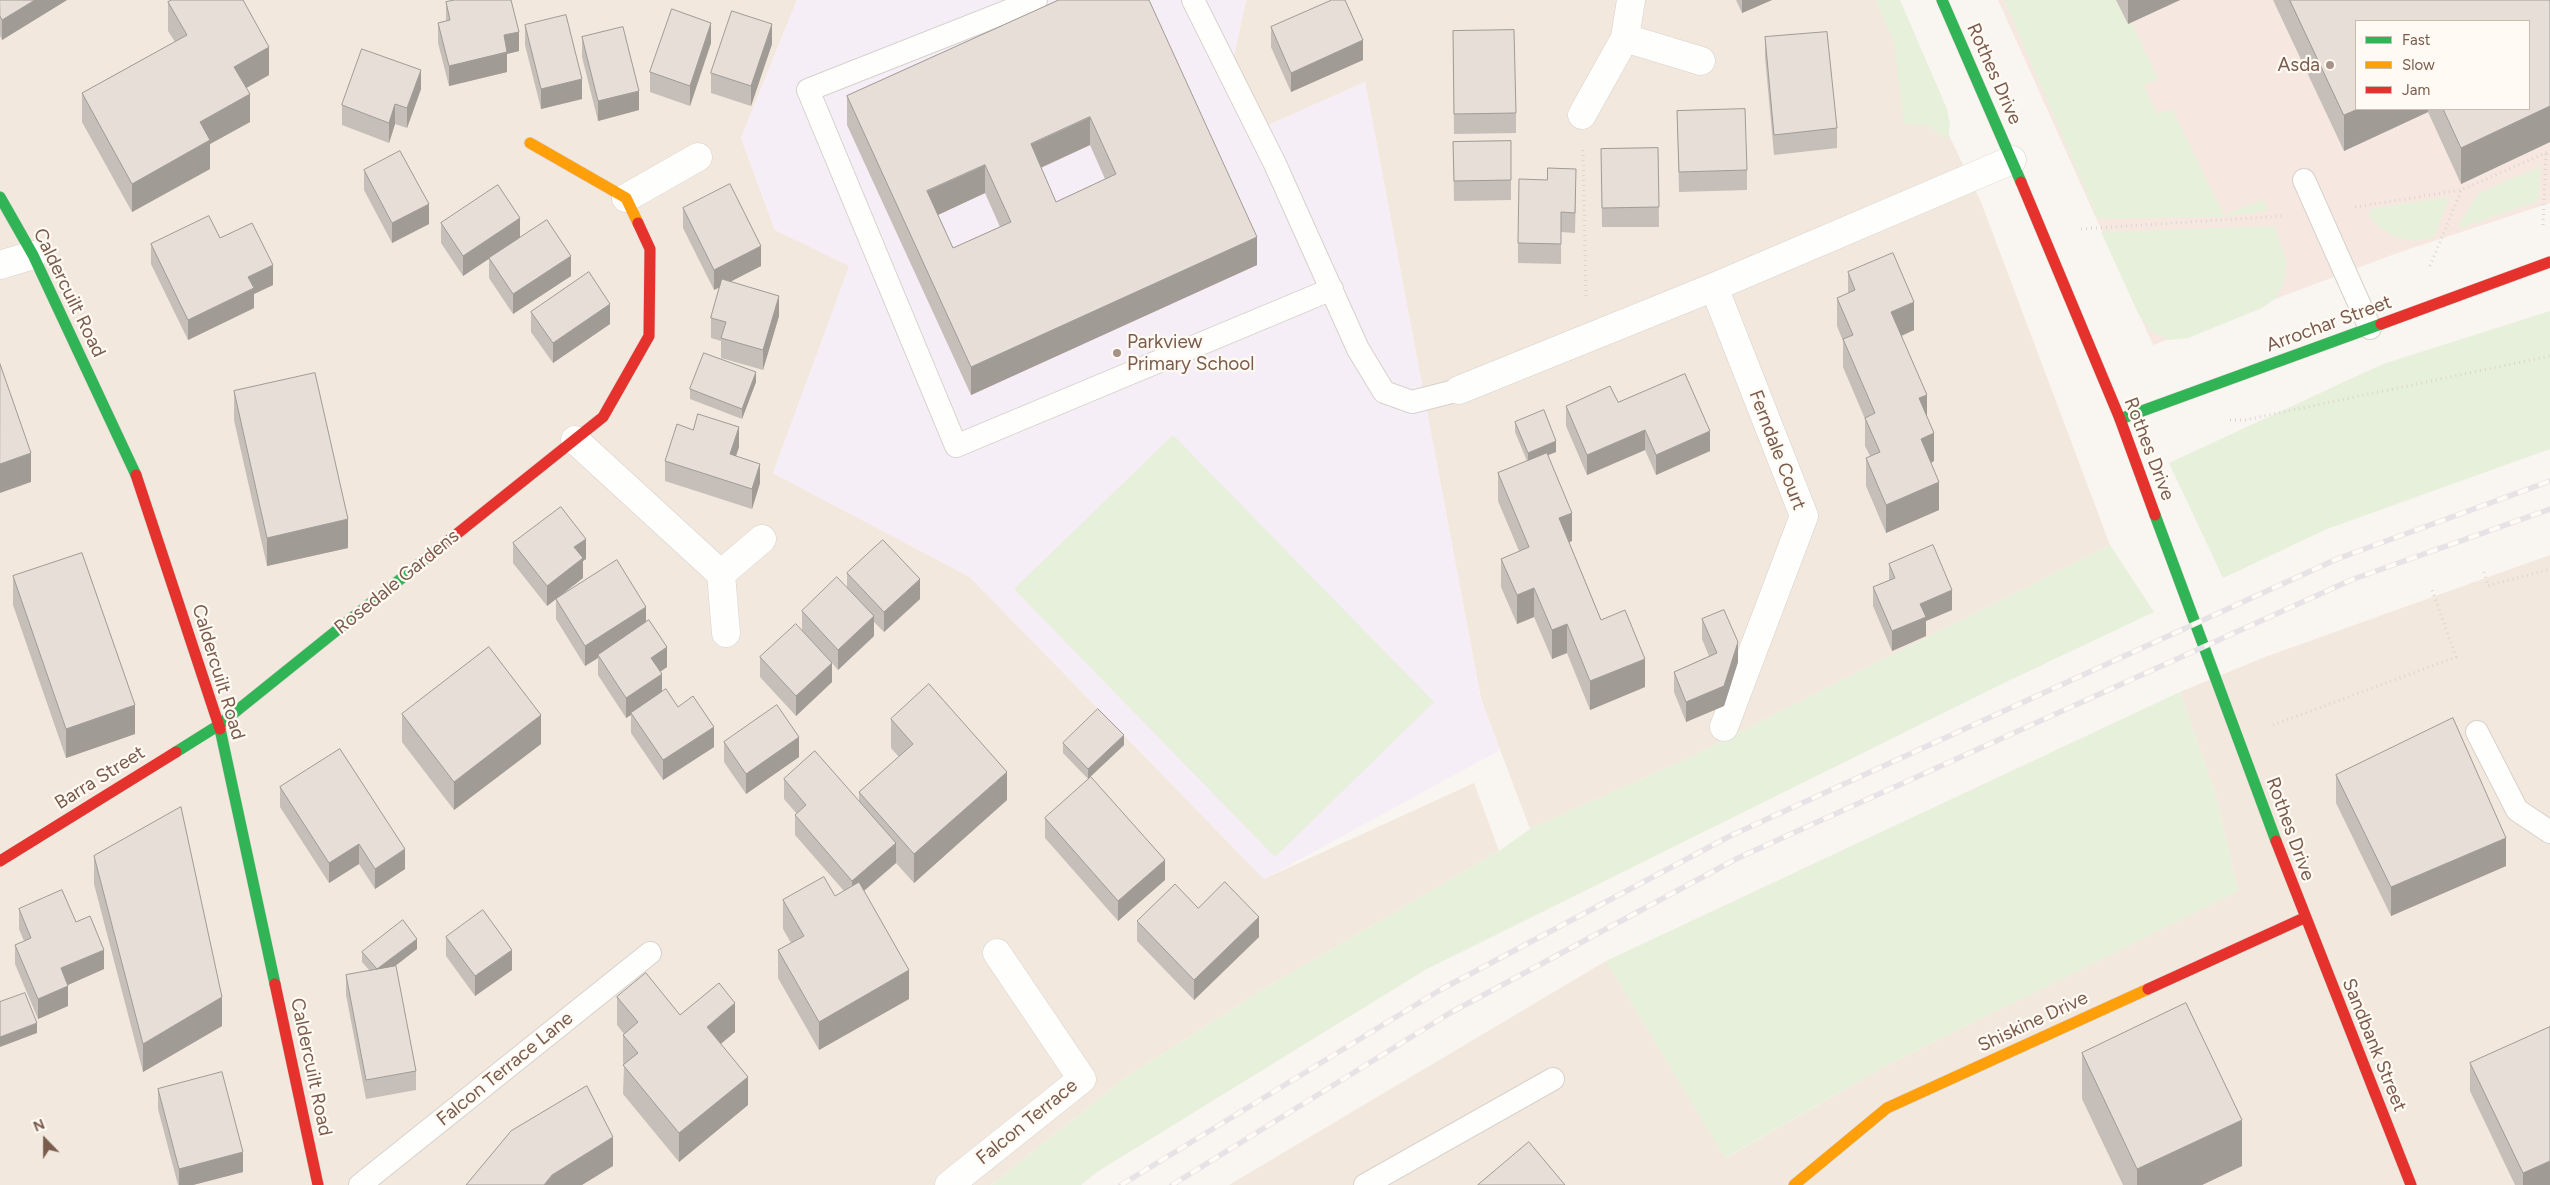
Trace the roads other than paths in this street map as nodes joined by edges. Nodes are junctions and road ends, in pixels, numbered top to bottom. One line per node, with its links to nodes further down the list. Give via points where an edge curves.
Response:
1 (1036, 0): 18 (lane, via 808,90 956,446)
2 (1193, 0): 18 (lane)
3 (1631, 0): 5 (street)
4 (1942, 0): 10 (street, Rothes Drive)
5 (1625, 38): 6 (street); 7 (street)
6 (1701, 61)
7 (1582, 115)
8 (530, 143): 13 (street)
9 (698, 157): 13 (street)
10 (2012, 160): 17 (street); 21 (street, Rothes Drive)
11 (2304, 180): 19 (lane)
12 (0, 197): 14 (street, Caldercuilt Road)
13 (626, 198): 22 (street, Rosedale Gardens, via 650,249 649,336 603,417)
14 (33, 255): 16 (street); 26 (street, Caldercuilt Road, via 134,470)
15 (2546, 264): 19 (street, Arrochar Street)
16 (0, 265)
17 (1714, 287): 20 (street); 27 (street, Ferndale Court, via 1804,516)
18 (1332, 289): 20 (lane, via 1358,349 1384,392 1412,402)
19 (2370, 328): 21 (street, Arrochar Street)
20 (1459, 390)
21 (2120, 419): 31 (street, Rothes Drive)
22 (575, 440): 24 (street); 26 (street, Rosedale Gardens)
23 (762, 539): 24 (street)
24 (721, 574): 25 (street)
25 (726, 633)
26 (219, 725): 30 (street, Barra Street); 35 (street, Caldercuilt Road)
27 (1724, 727)
28 (2476, 732): 29 (lane, via 2516,810)
29 (2550, 832)
30 (0, 862)
31 (2304, 918): 39 (street, Shiskine Drive, via 1887,1108); 40 (street, Sandbank Street)
32 (650, 953): 36 (lane, Falcon Terrace Lane)
33 (997, 953): 37 (street, Falcon Terrace, via 1082,1079)
34 (1553, 1079): 38 (lane)
35 (318, 1185)
36 (360, 1185)
37 (949, 1185)
38 (1365, 1185)
39 (1794, 1185)
40 (2411, 1185)

